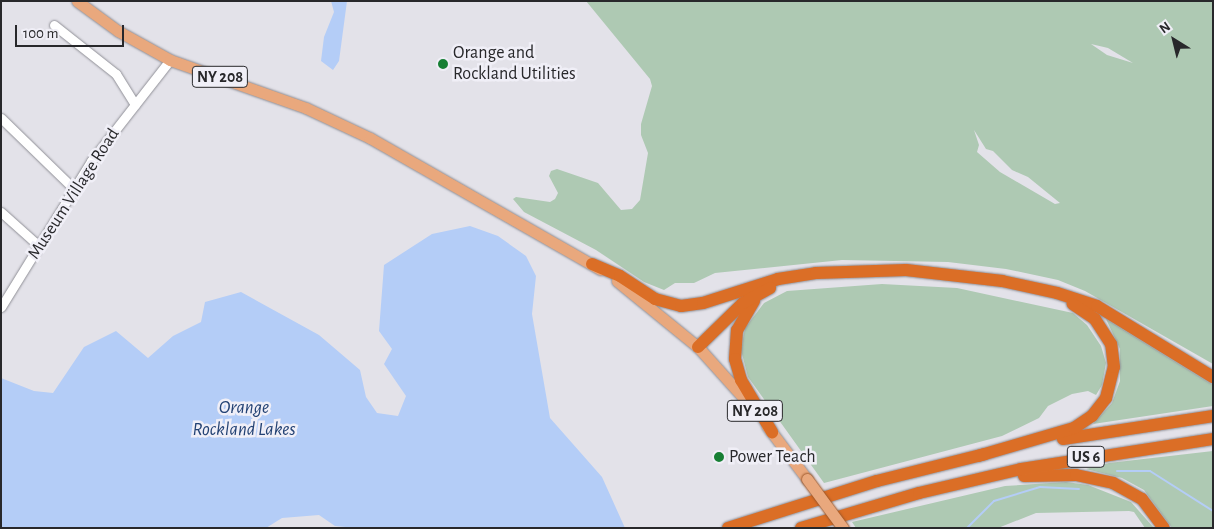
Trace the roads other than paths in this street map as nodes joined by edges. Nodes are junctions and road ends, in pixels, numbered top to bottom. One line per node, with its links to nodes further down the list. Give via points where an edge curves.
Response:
1 (77, 1): 3 (main road, NY 208, via 118,31)
2 (54, 25): 4 (street, via 116,74)
3 (170, 60): 4 (street, Museum Village Road); 9 (main road, NY 208, via 306,108 370,138)
4 (135, 105): 6 (street, Museum Village Road)
5 (1, 118): 6 (street)
6 (74, 189): 8 (street, Museum Village Road)
7 (1, 212): 8 (street)
8 (39, 246): 11 (street, Museum Village Road)
9 (592, 264): 10 (highway, via 620,276 654,299 675,305 703,302); 12 (main road, NY 208, via 631,291)
10 (766, 286): 12 (highway, via 743,303); 13 (highway, via 816,273 878,270 942,272 1023,285 1071,297 1111,313); 15 (highway, via 746,311 737,330 735,351 741,380); 17 (highway, via 835,276 925,276 1040,294 1072,303 1090,314 1108,337 1114,359 1112,384 1097,411 1068,431 1023,440)
11 (1, 307)
12 (698, 347): 15 (main road, NY 208)
13 (1213, 377)
14 (1213, 416): 17 (highway, US 6, via 1090,434)
15 (772, 432): 21 (main road, NY 208, bridge)
16 (1213, 439): 18 (highway, US 6, via 1071,459)
17 (978, 456): 19 (highway, US 6, via 877,481)
18 (960, 483): 20 (highway, US 6); 22 (highway, via 1047,474 1094,478 1136,494 1152,509)
19 (728, 528)
20 (801, 528)
21 (843, 528)
22 (1164, 528)

